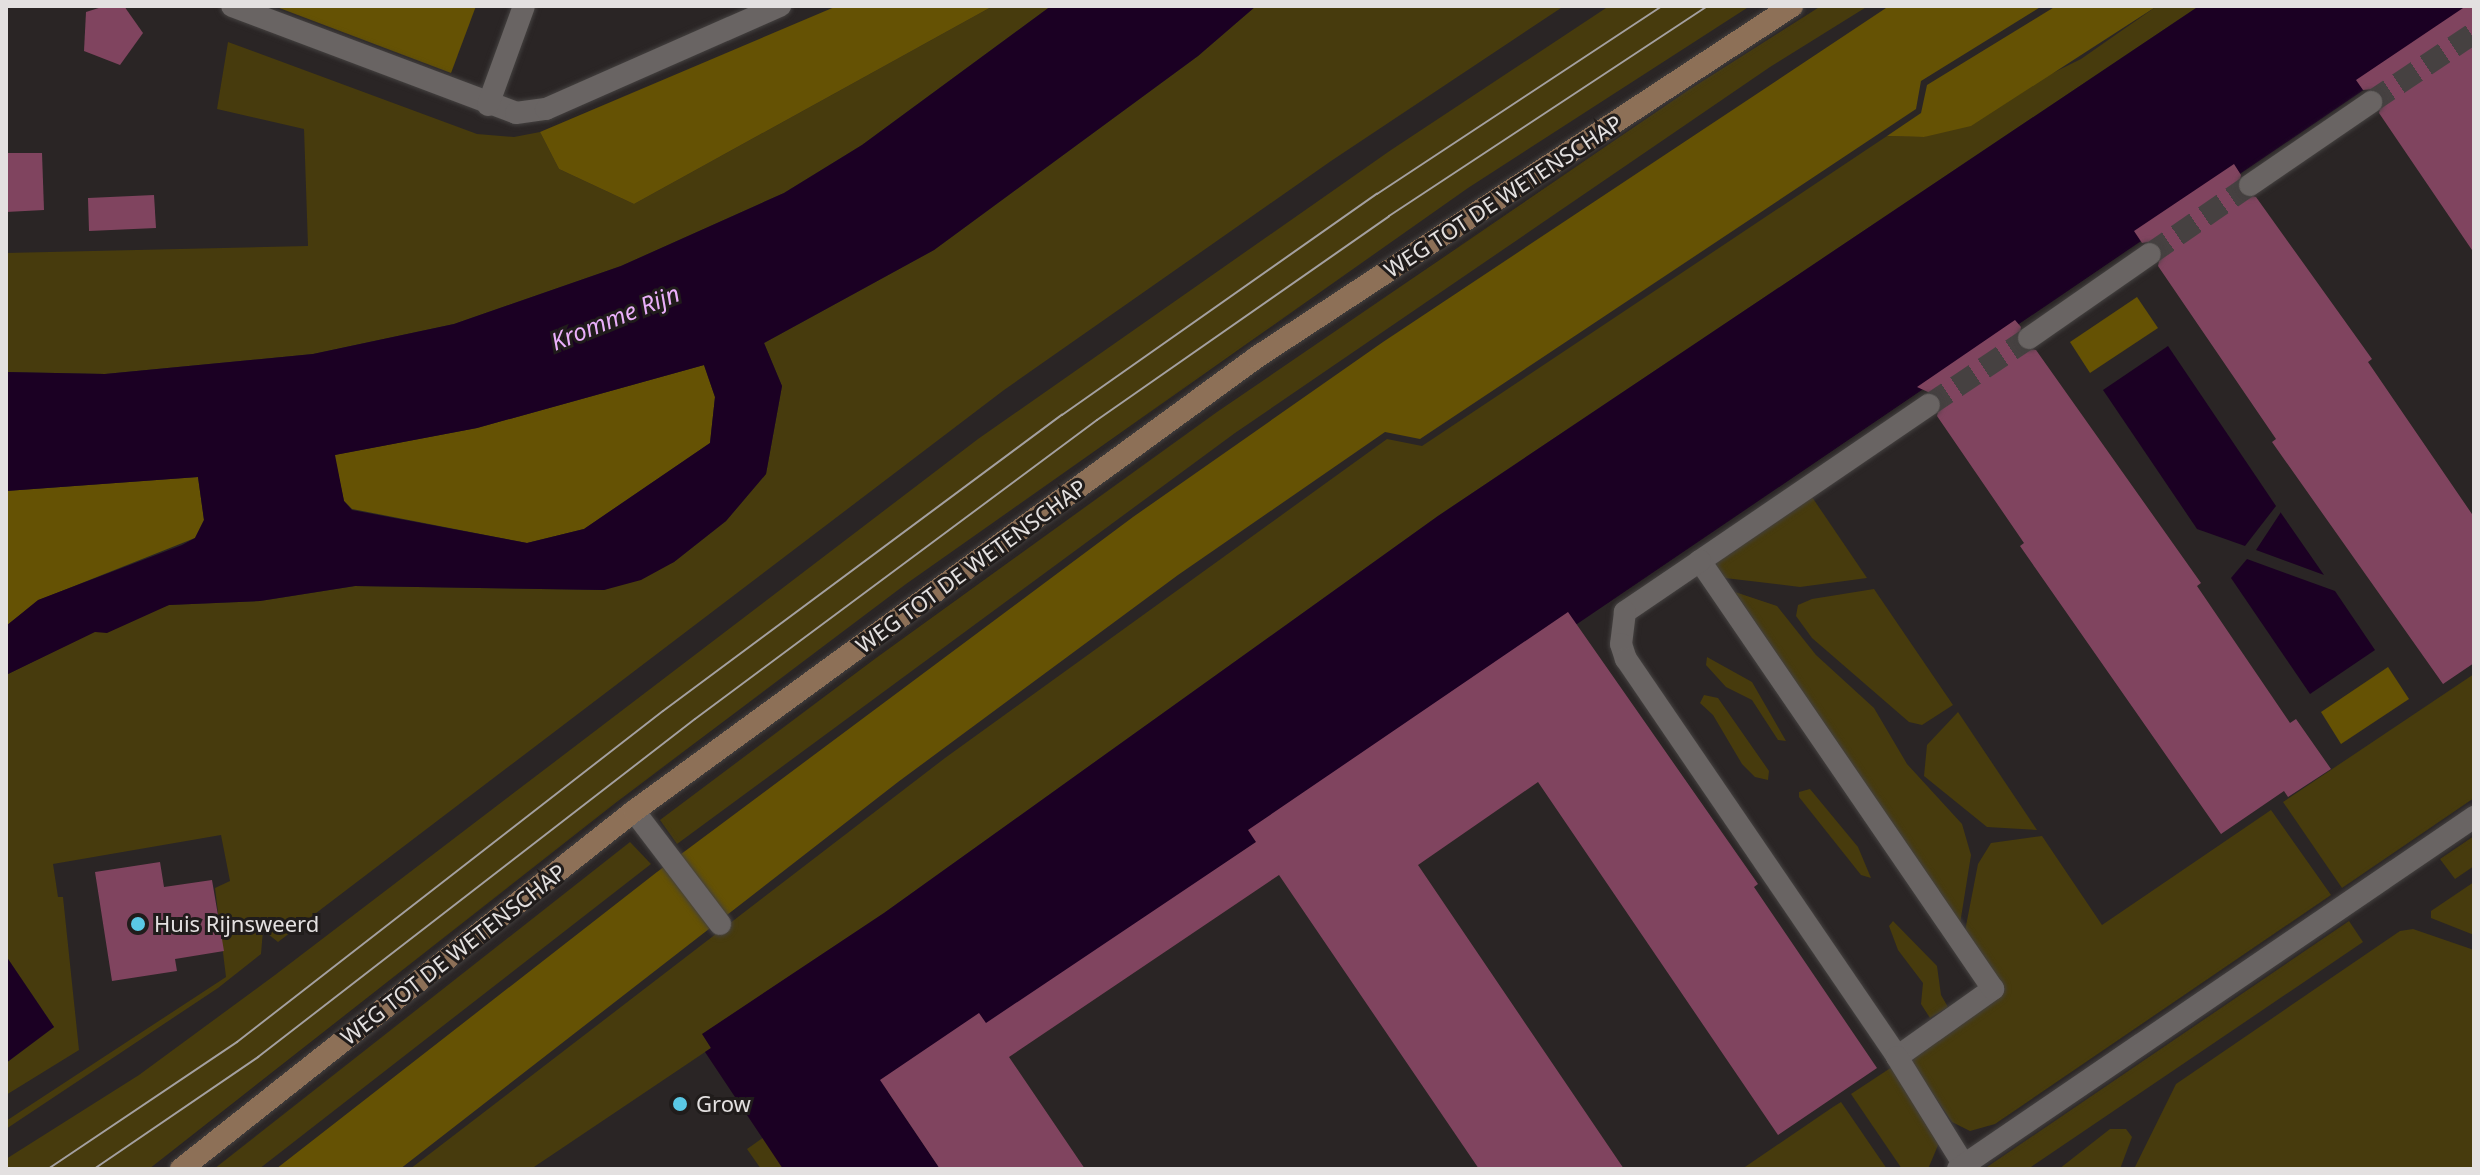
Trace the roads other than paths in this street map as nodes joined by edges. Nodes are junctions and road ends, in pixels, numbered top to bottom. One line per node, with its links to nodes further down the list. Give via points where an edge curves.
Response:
1 (232, 6): 6 (street)
2 (524, 6): 6 (street)
3 (780, 6): 6 (street, via 546,109 516,113)
4 (1792, 6): 12 (main road, WEG TOT DE WETENSCHAP, via 1257,357)
5 (2371, 102): 7 (street)
6 (488, 105)
7 (2250, 185)
8 (2150, 254): 9 (street)
9 (2029, 338)
10 (1929, 405): 11 (street)
11 (1700, 561): 15 (street, via 1625,612 1621,644 1626,659); 15 (street, via 1993,989)
12 (634, 811): 14 (street); 17 (main road, WEG TOT DE WETENSCHAP)
13 (2474, 817): 16 (street)
14 (720, 924)
15 (1897, 1057): 16 (street)
16 (1961, 1167)
17 (181, 1169)

